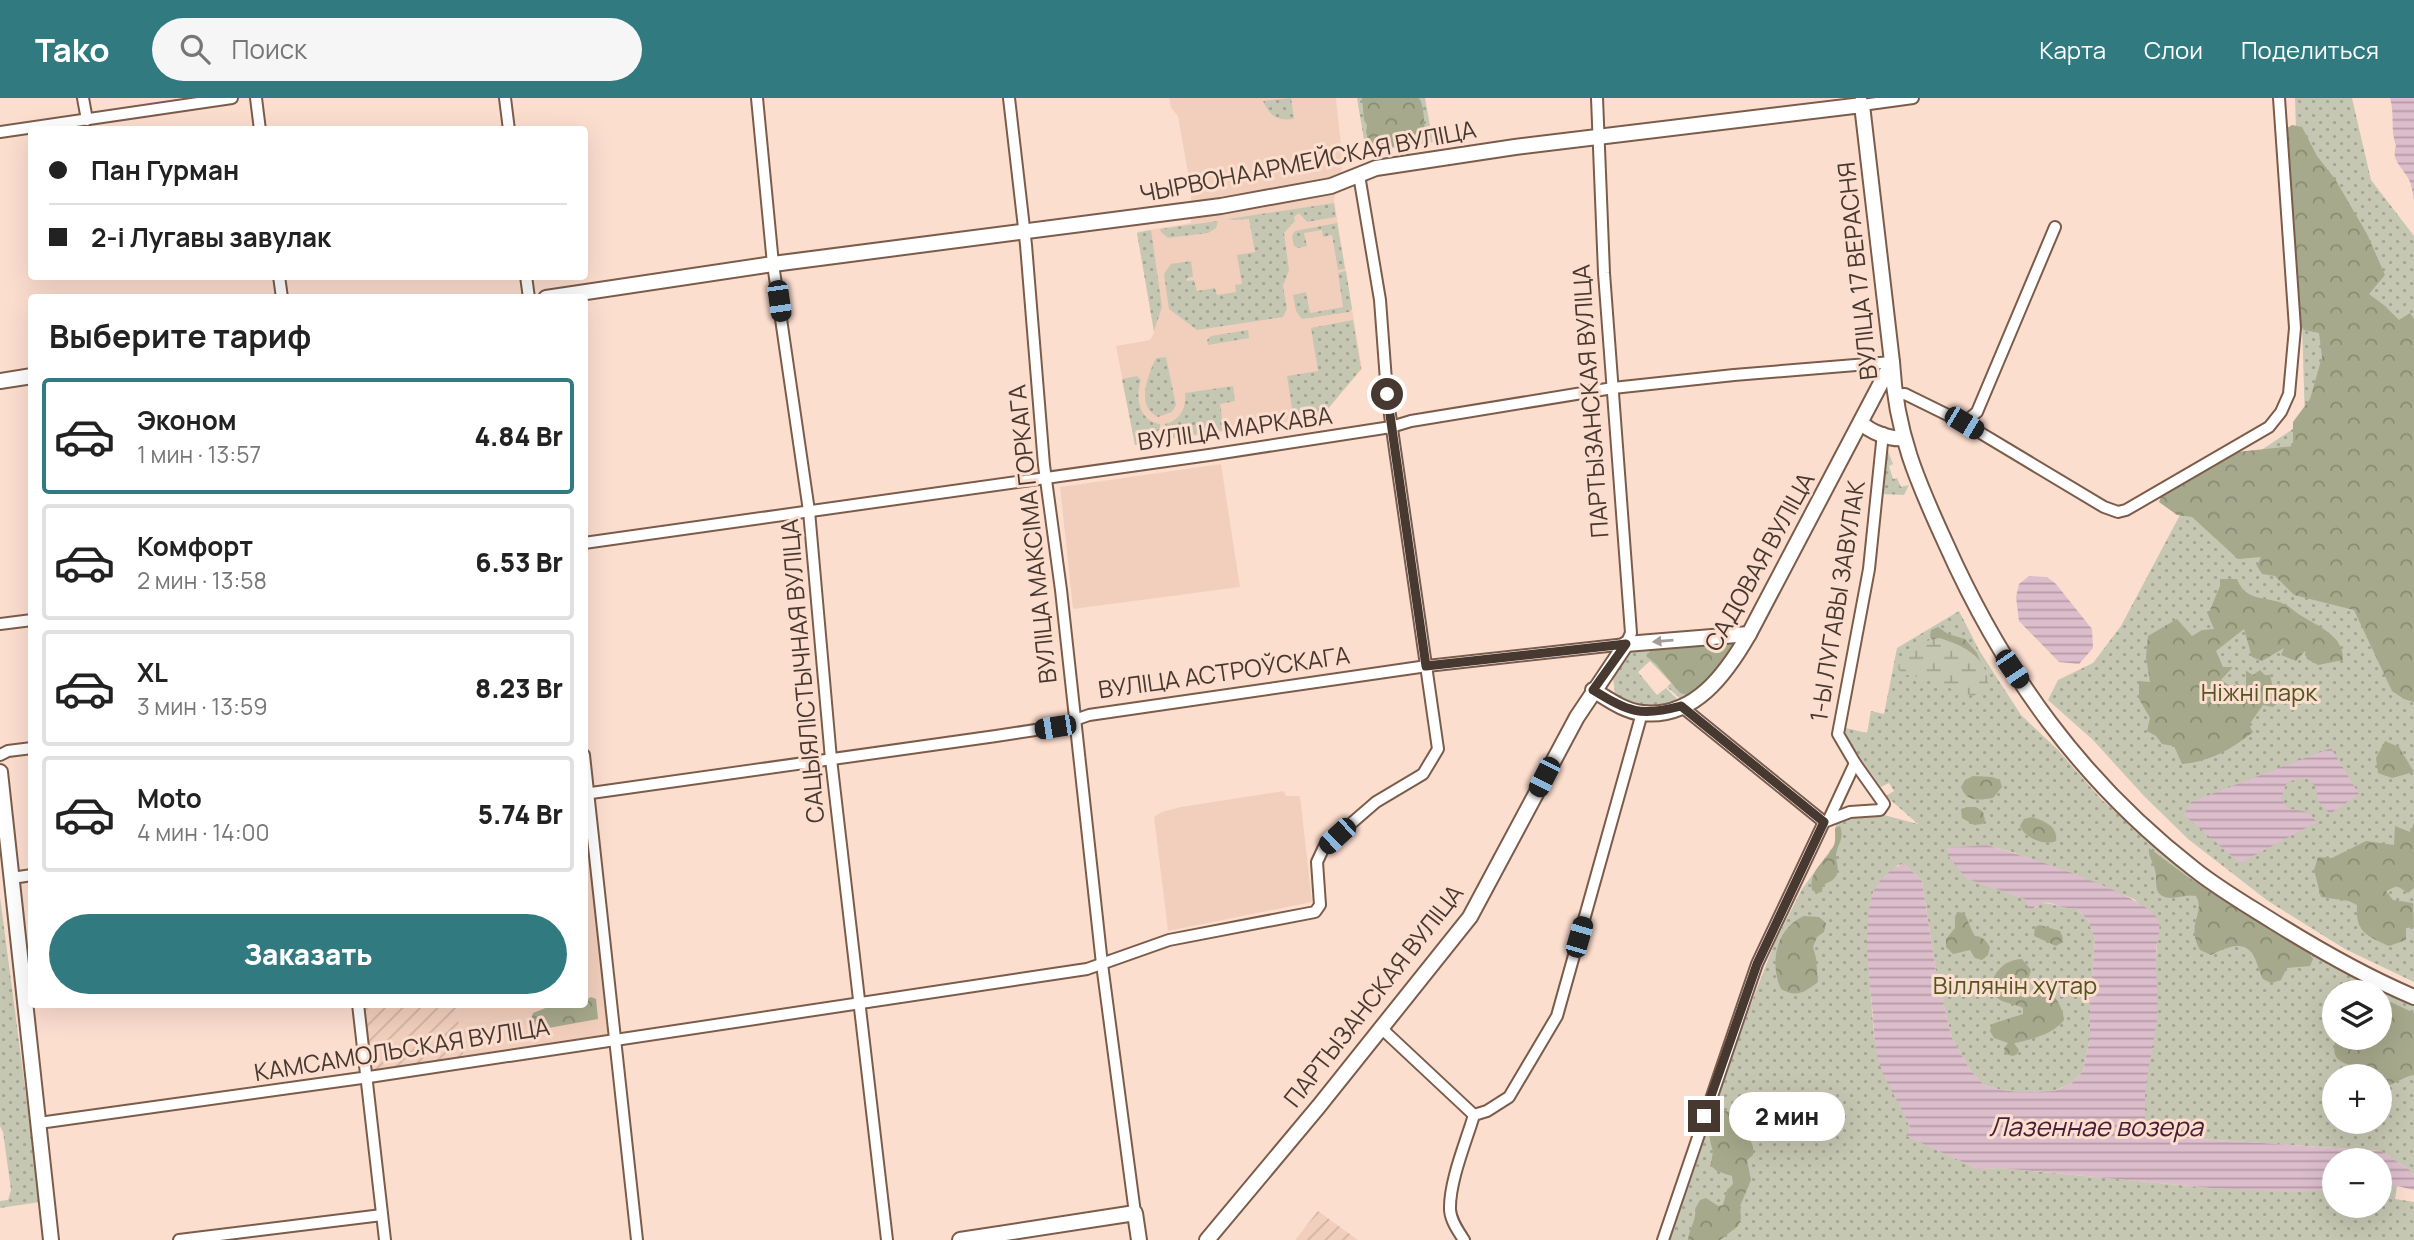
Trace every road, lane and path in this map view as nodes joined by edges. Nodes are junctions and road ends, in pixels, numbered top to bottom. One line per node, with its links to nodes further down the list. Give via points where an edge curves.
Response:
1 (83, 98): 11 (street)
2 (232, 98): 11 (street)
3 (256, 98): 13 (street)
4 (505, 98): 14 (street)
5 (757, 98): 21 (street, САЦЫЯЛІСТЫЧНАЯ ВУЛІЦА)
6 (1009, 98): 20 (street, ВУЛІЦА МАКСІМА ГОРКАГА)
7 (1597, 98): 17 (street, ПАРТЫЗАНСКАЯ ВУЛІЦА)
8 (1913, 98): 10 (street, ЧЫРВОНААРМЕЙСКАЯ ВУЛІЦА)
9 (2279, 98): 29 (street, ВУЛІЦА 17 ВЕРАСНЯ, via 2295,328 2286,402 2269,428 2118,512)
10 (1861, 102): 17 (main road, ЧЫРВОНААРМЕЙСКАЯ ВУЛІЦА); 23 (main road, ВУЛІЦА 17 ВЕРАСНЯ)
11 (87, 120): 12 (street)
12 (44, 126)
13 (260, 126)
14 (508, 126)
15 (28, 128): 16 (street)
16 (0, 132)
17 (1600, 136): 18 (main road, ЧЫРВОНААРМЕЙСКАЯ ВУЛІЦА, via 1376,168); 26 (street, ПАРТЫЗАНСКАЯ ВУЛІЦА)
18 (1359, 175): 20 (main road, ЧЫРВОНААРМЕЙСКАЯ ВУЛІЦА, via 1331,186 1230,205); 30 (street, via 1380,300)
19 (2055, 227): 29 (street, via 1977,412)
20 (1025, 232): 21 (main road, ЧЫРВОНААРМЕЙСКАЯ ВУЛІЦА); 33 (street, ВУЛІЦА МАКСІМА ГОРКАГА)
21 (774, 264): 22 (main road, ЧЫРВОНААРМЕЙСКАЯ ВУЛІЦА); 34 (street, САЦЫЯЛІСТЫЧНАЯ ВУЛІЦА)
22 (573, 294)
23 (1892, 362): 26 (street, ВУЛІЦА МАРКАВА); 27 (main road, ВУЛІЦА 17 ВЕРАСНЯ); 28 (main road, САДОВАЯ ВУЛІЦА)
24 (28, 377): 25 (main road)
25 (0, 381)
26 (1613, 388): 30 (street, ВУЛІЦА МАРКАВА); 39 (street, ПАРТЫЗАНСКАЯ ВУЛІЦА, via 1631,633)
27 (1894, 395): 29 (street, ВУЛІЦА 17 ВЕРАСНЯ, via 1905,394); 32 (main road)
28 (1861, 422): 31 (main road); 38 (main road, САДОВАЯ ВУЛІЦА)
29 (1964, 423)
30 (1391, 427): 33 (street, ВУЛІЦА МАРКАВА); 40 (street)
31 (1883, 433): 32 (main road); 48 (street, 1-Ы ЛУГАВЫ ЗАВУЛАК, via 1869,569 1838,734)
32 (1903, 438): 56 (main road, via 1912,468 1981,618 2025,690 2081,764 2139,822 2219,887 2340,962)
33 (1045, 478): 34 (street, ВУЛІЦА МАРКАВА); 44 (street, ВУЛІЦА МАКСІМА ГОРКАГА)
34 (809, 512): 35 (street, ВУЛІЦА МАРКАВА); 47 (street, САЦЫЯЛІСТЫЧНАЯ ВУЛІЦА)
35 (588, 542)
36 (28, 620): 37 (street)
37 (0, 624)
38 (1749, 634): 39 (main road, ВУЛІЦА АСТРОЎСКАГА, one-way to 39); 42 (main road, САДОВАЯ ВУЛІЦА, via 1714,685)
39 (1626, 644): 40 (street, ВУЛІЦА АСТРОЎСКАГА); 41 (main road, ПАРТЫЗАНСКАЯ ВУЛІЦА)
40 (1426, 666): 44 (street, ВУЛІЦА АСТРОЎСКАГА, via 1089,715); 55 (street, via 1438,749 1423,774 1376,802 1324,848 1317,862 1320,905 1315,912 1168,940)
41 (1593, 690): 43 (main road, via 1616,705); 59 (main road, ПАРТЫЗАНСКАЯ ВУЛІЦА, via 1470,917)
42 (1681, 706): 43 (main road, САДОВАЯ ВУЛІЦА); 52 (street)
43 (1642, 713): 62 (street, via 1556,1016 1509,1097)
44 (1075, 721): 47 (street, ВУЛІЦА АСТРОЎСКАГА, via 1008,735); 55 (street, ВУЛІЦА МАКСІМА ГОРКАГА)
45 (28, 748): 46 (street)
46 (0, 755)
47 (831, 759): 50 (street, ВУЛІЦА АСТРОЎСКАГА); 57 (street, САЦЫЯЛІСТЫЧНАЯ ВУЛІЦА)
48 (1854, 764): 52 (street); 52 (street, 1-Ы ЛУГАВЫ ЗАВУЛАК, via 1884,804 1880,810 1850,812)
49 (0, 772): 54 (main road)
50 (588, 794)
51 (588, 803): 60 (street)
52 (1827, 820): 75 (street, via 1757,964)
53 (28, 876): 54 (street)
54 (12, 878): 63 (main road)
55 (1102, 964): 57 (street, КАМСАМОЛЬСКАЯ ВУЛІЦА); 64 (street, ВУЛІЦА МАКСІМА ГОРКАГА)
56 (2414, 997)
57 (860, 1004): 60 (street, КАМСАМОЛЬСКАЯ ВУЛІЦА); 70 (street, САЦЫЯЛІСТЫЧНАЯ ВУЛІЦА)
58 (358, 1008): 61 (street)
59 (1380, 1027): 62 (street); 73 (main road, ПАРТЫЗАНСКАЯ ВУЛІЦА)
60 (615, 1039): 61 (street, КАМСАМОЛЬСКАЯ ВУЛІЦА); 69 (street)
61 (365, 1077): 63 (street, КАМСАМОЛЬСКАЯ ВУЛІЦА); 65 (street)
62 (1474, 1115): 74 (street, via 1450,1211)
63 (39, 1123): 66 (main road)
64 (1135, 1213): 71 (main road); 72 (main road)
65 (382, 1215): 67 (street); 68 (street)
66 (51, 1240)
67 (180, 1240)
68 (385, 1240)
69 (636, 1240)
70 (887, 1240)
71 (960, 1240)
72 (1139, 1240)
73 (1207, 1240)
74 (1464, 1240)
75 (1663, 1240)

